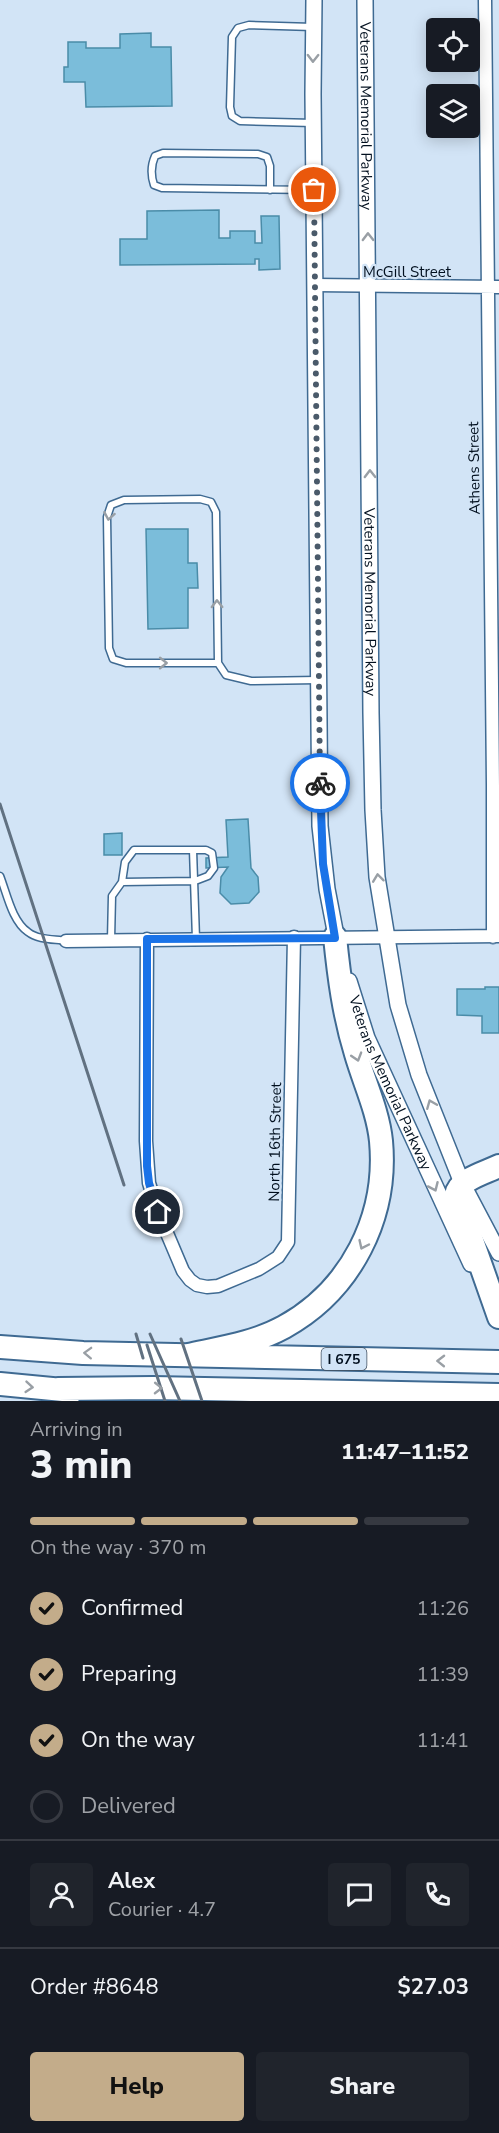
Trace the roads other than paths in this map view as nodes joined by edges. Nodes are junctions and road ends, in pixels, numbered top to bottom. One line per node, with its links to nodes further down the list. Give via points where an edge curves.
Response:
1 (314, 0): 4 (street, Veterans Memorial Parkway)
2 (365, 0): 9 (street, Veterans Memorial Parkway, one-way to 2)
3 (485, 0): 10 (street, Athens Street)
4 (314, 27): 5 (street, Veterans Memorial Parkway, one-way to 5); 5 (lane, via 238,28 232,37 230,107 232,116 240,121)
5 (313, 123): 7 (street, Veterans Memorial Parkway)
6 (270, 190): 6 (lane, via 162,188 154,185 153,162 155,156 163,153 258,154 267,157); 7 (lane)
7 (314, 190): 8 (street, Veterans Memorial Parkway)
8 (315, 285): 9 (street, McGill Street); 12 (street, Veterans Memorial Parkway)
9 (368, 287): 10 (street, McGill Street); 18 (street, Veterans Memorial Parkway, one-way to 9, via 377,877 373,810)
10 (493, 287): 13 (street, Athens Street)
11 (218, 663): 11 (lane, one-way to 11, via 216,512 211,502 123,500 111,504 108,624 113,659 126,663); 12 (lane, via 226,675 250,681)
12 (318, 680): 21 (street, Veterans Memorial Parkway, via 320,826)
13 (496, 785): 19 (street, Athens Street)
14 (194, 850): 16 (lane); 16 (lane, via 206,850 214,858 214,868 208,876); 17 (lane, via 134,850 125,862)
15 (0, 876): 24 (lane, via 17,921 29,933)
16 (195, 881): 17 (lane); 23 (lane)
17 (122, 882): 25 (lane, via 112,896)
18 (387, 936): 19 (street); 21 (street); 27 (street, Veterans Memorial Parkway, one-way to 18, via 416,1065 398,1005)
19 (496, 936)
20 (294, 937): 21 (street); 22 (street, North 16th Street, via 288,1242 278,1257 259,1269 207,1287 197,1285 183,1271 149,1183); 23 (street)
21 (335, 938): 30 (street, Veterans Memorial Parkway, one-way to 30, via 367,1038); 32 (highway, one-way to 32, via 342,1000 381,1139 381,1174 371,1228 359,1254 341,1278 306,1313 260,1338)
22 (147, 939): 23 (street); 25 (street)
23 (196, 939)
24 (66, 940): 25 (street)
25 (111, 941)
26 (499, 1166): 27 (highway)
27 (462, 1183): 28 (street, Veterans Memorial Parkway); 29 (highway, via 457,1190 457,1203)
28 (499, 1253)
29 (499, 1317)
30 (499, 1323)
31 (0, 1347): 32 (highway, I 675, one-way to 31)
32 (188, 1355): 33 (highway, I 675, one-way to 32)
33 (499, 1362)
34 (0, 1384): 35 (highway, I 675, one-way to 35)
35 (58, 1389): 36 (highway, I 675, one-way to 36); 37 (highway)
36 (499, 1395)
37 (134, 1401)

